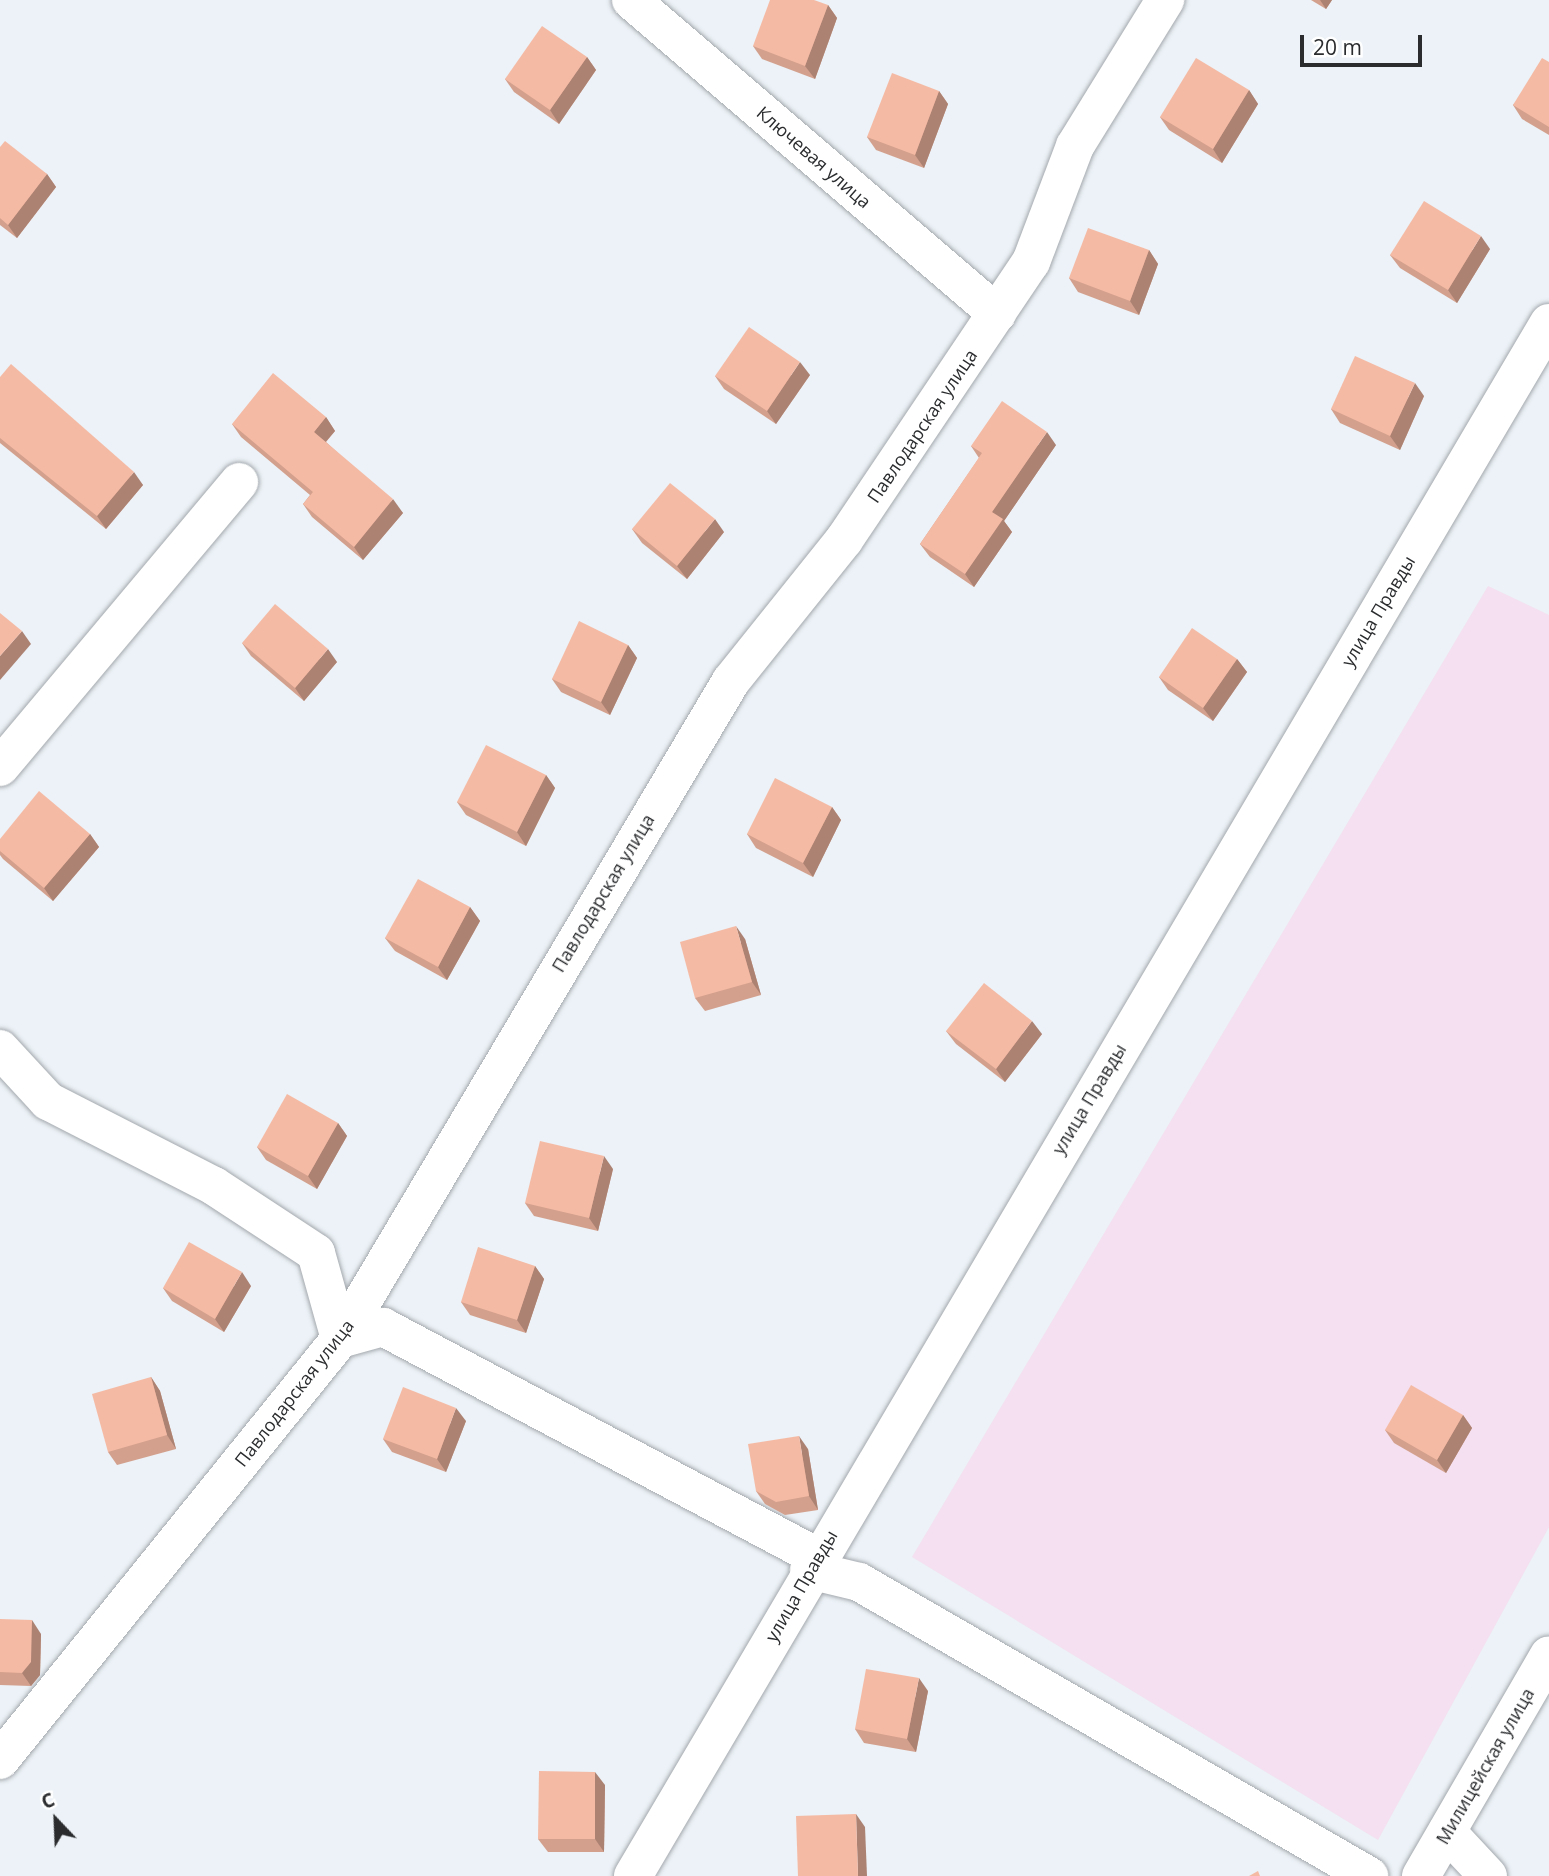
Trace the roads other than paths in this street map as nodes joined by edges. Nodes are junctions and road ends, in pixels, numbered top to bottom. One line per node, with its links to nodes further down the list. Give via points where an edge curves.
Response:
1 (631, 0): 3 (street, Ключевая улица)
2 (1165, 0): 3 (street, Павлодарская улица, via 1075,146 1031,262)
3 (997, 314): 8 (street, Павлодарская улица, via 844,540 731,681)
4 (1549, 323): 9 (street, улица Правды)
5 (239, 482): 6 (street)
6 (0, 767)
7 (0, 1049): 8 (street, via 48,1101 214,1186 316,1253)
8 (340, 1339): 9 (street, via 383,1327); 11 (street, Павлодарская улица)
9 (814, 1564): 13 (street, улица Правды); 14 (street, via 859,1581)
10 (1549, 1655): 12 (street, Милицейская улица)
11 (0, 1760)
12 (1447, 1832): 15 (street, Милицейская улица); 16 (street)
13 (633, 1876)
14 (1369, 1876)
15 (1421, 1876)
16 (1488, 1876)

